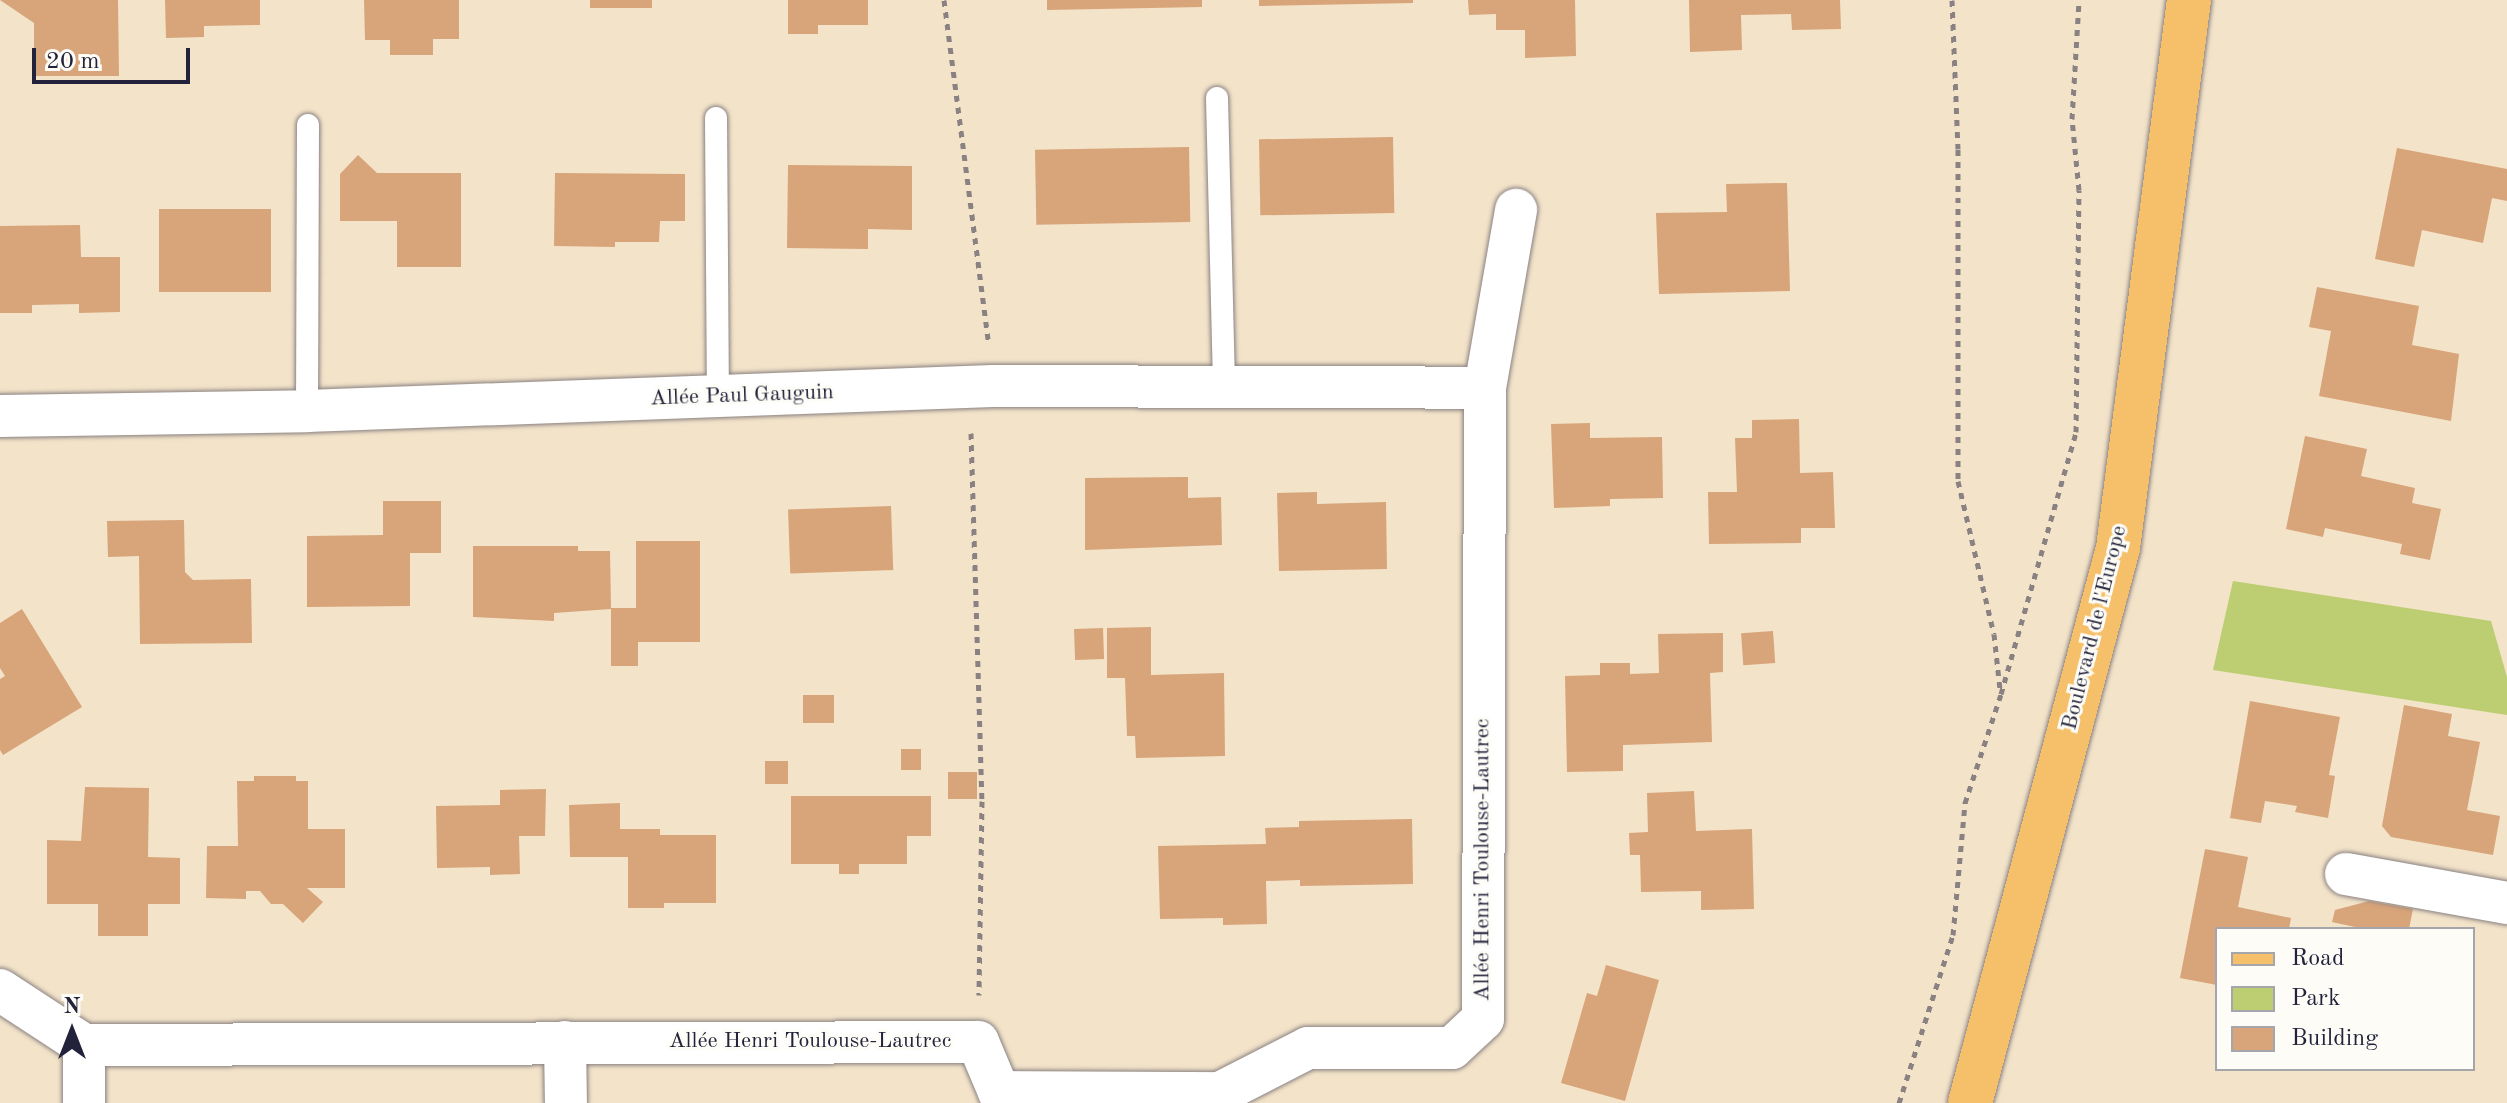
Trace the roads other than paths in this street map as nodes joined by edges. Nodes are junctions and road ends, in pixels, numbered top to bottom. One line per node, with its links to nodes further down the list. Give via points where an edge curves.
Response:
1 (2189, 0): 19 (main road, Boulevard de l'Europe, via 2118,548)
2 (1217, 98): 6 (lane)
3 (716, 118): 8 (lane)
4 (308, 125): 9 (lane)
5 (1516, 210): 7 (street, Allée Henri Toulouse-Lautrec)
6 (1224, 385): 7 (street, Allée Paul Gauguin); 8 (street, Allée Paul Gauguin)
7 (1485, 388): 16 (street, Allée Henri Toulouse-Lautrec, via 1483,1019 1452,1048 1308,1048 1220,1093)
8 (718, 397): 9 (street, Allée Paul Gauguin)
9 (307, 411): 10 (street, Allée Paul Gauguin)
10 (0, 416)
11 (2346, 874): 12 (street)
12 (2507, 903)
13 (0, 990): 15 (street)
14 (565, 1042): 15 (street, Allée Henri Toulouse-Lautrec); 16 (street, Allée Henri Toulouse-Lautrec, via 978,1042); 18 (street)
15 (84, 1045): 17 (street)
16 (999, 1098)
17 (84, 1103)
18 (566, 1103)
19 (1970, 1103)

